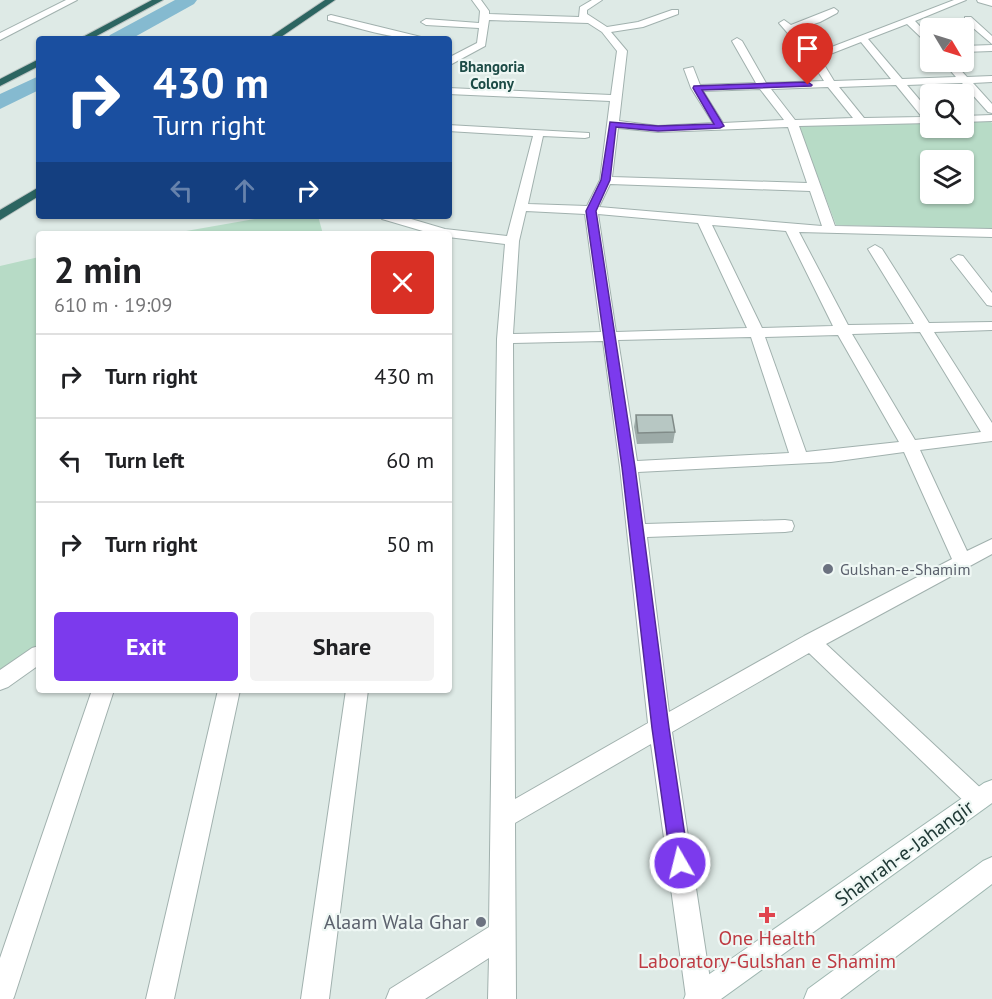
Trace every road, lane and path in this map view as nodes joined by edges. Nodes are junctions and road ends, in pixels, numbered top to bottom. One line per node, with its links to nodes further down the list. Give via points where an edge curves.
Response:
1 (73, 0): 26 (street)
2 (159, 0): 21 (highway)
3 (331, 0): 22 (highway)
4 (476, 0): 15 (street, via 485,11)
5 (598, 0): 14 (street, via 583,9 582,15)
6 (929, 0): 10 (street)
7 (962, 0): 10 (street)
8 (981, 0): 9 (street)
9 (992, 3)
10 (951, 5): 16 (street)
11 (834, 11): 32 (street, via 817,20 786,26)
12 (675, 12): 18 (street, via 640,25)
13 (331, 18): 19 (street)
14 (590, 20): 15 (street); 18 (street)
15 (485, 21): 25 (street, via 428,18); 33 (street, via 482,44)
16 (909, 21): 20 (street); 27 (street)
17 (974, 24): 28 (street)
18 (605, 30): 45 (street, via 622,51)
19 (378, 31): 23 (street); 24 (street)
20 (920, 33)
21 (90, 36)
22 (277, 36)
23 (370, 36)
24 (403, 36)
25 (419, 36)
26 (0, 37)
27 (864, 40): 32 (street); 39 (street)
28 (992, 40)
29 (737, 41): 42 (street)
30 (992, 48): 31 (street)
31 (974, 49)
32 (814, 57): 41 (street)
33 (452, 60)
34 (36, 64): 40 (highway)
35 (689, 69): 43 (street)
36 (957, 72): 38 (street)
37 (992, 79): 38 (street)
38 (965, 80): 39 (street); 47 (street)
39 (898, 82): 41 (street); 46 (street)
40 (0, 83)
41 (831, 84): 42 (street); 51 (street)
42 (762, 86): 43 (street); 52 (street)
43 (696, 88): 54 (street)
44 (452, 91): 45 (street)
45 (616, 98): 53 (street)
46 (920, 107)
47 (992, 110)
48 (992, 118): 50 (street)
49 (920, 119): 51 (street)
50 (974, 119)
51 (861, 121): 52 (street)
52 (792, 123): 54 (street); 59 (street)
53 (613, 124): 54 (street, via 658,129); 58 (street)
54 (720, 126)
55 (452, 128): 57 (street, via 585,135)
56 (452, 134): 57 (street)
57 (538, 137): 61 (street)
58 (606, 180): 59 (street); 62 (street)
59 (815, 187): 67 (street)
60 (36, 193): 63 (highway)
61 (521, 207): 62 (street); 71 (street)
62 (591, 211): 65 (street); 79 (street)
63 (0, 216)
64 (397, 219): 68 (street)
65 (703, 220): 66 (street); 78 (street)
66 (790, 227): 67 (street); 77 (street)
67 (830, 230): 69 (street)
68 (437, 231)
69 (992, 233)
70 (452, 234): 71 (street)
71 (512, 241): 80 (street)
72 (875, 249): 76 (street)
73 (957, 259): 74 (street)
74 (992, 302)
75 (992, 326): 76 (street)
76 (924, 328): 77 (street); 81 (street)
77 (842, 329): 78 (street); 82 (street)
78 (756, 331): 79 (street); 83 (street)
79 (607, 334): 80 (street); 84 (street)
80 (505, 339): 97 (street)
81 (992, 436): 82 (street)
82 (909, 445): 83 (street); 88 (street)
83 (799, 457): 84 (street)
84 (628, 467): 86 (street)
85 (784, 526): 86 (street)
86 (637, 531): 95 (street)
87 (992, 546): 88 (street)
88 (963, 562): 89 (street)
89 (811, 642): 95 (street); 96 (street)
90 (36, 656): 91 (street)
91 (0, 681)
92 (102, 693): 100 (street)
93 (229, 693): 102 (street)
94 (357, 693): 103 (street)
95 (660, 728): 97 (street); 101 (street)
96 (985, 795): 101 (street, Shahrah-e-Jahangir)
97 (502, 818): 99 (street)
98 (992, 869): 106 (street)
99 (501, 935): 104 (street); 105 (street)
100 (0, 997)
101 (699, 998)
102 (160, 999)
103 (315, 999)
104 (400, 999)
105 (502, 999)
106 (818, 999)

